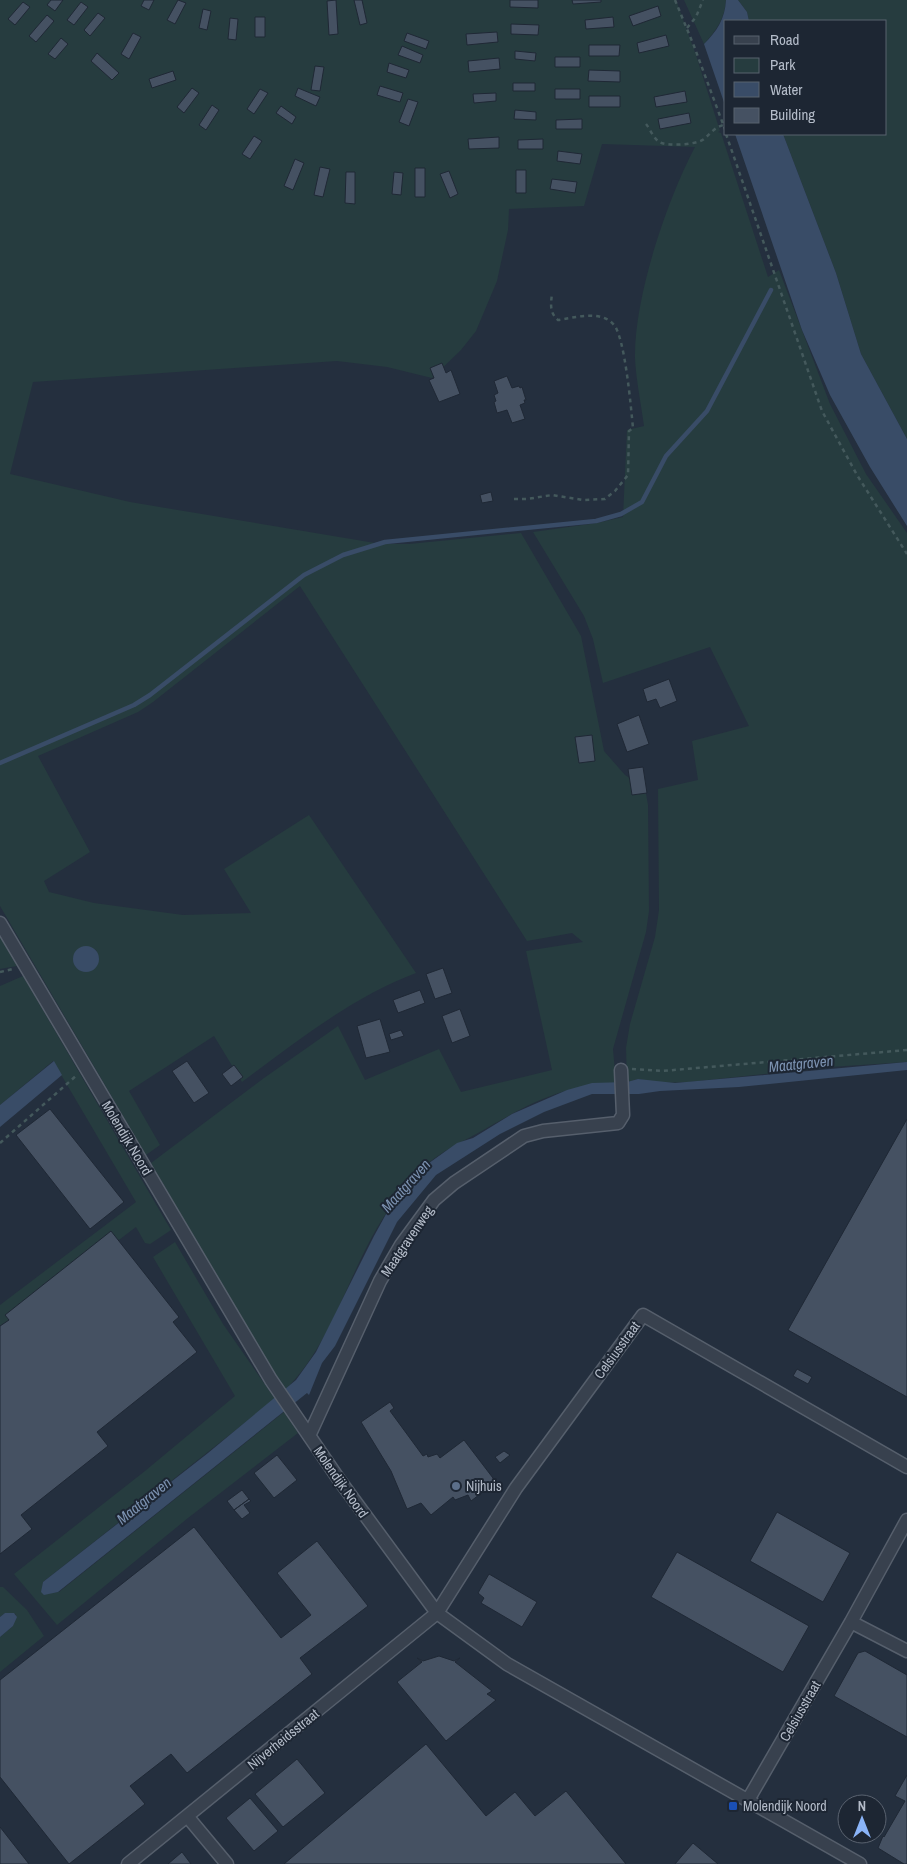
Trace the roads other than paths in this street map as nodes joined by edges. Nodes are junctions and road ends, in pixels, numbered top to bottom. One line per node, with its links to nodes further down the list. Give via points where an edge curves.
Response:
1 (0, 924): 3 (street, Molendijk Noord, via 277,1390)
2 (621, 1075): 3 (street, Maatgravenweg, via 623,1115 618,1123 524,1136 434,1200 380,1281)
3 (309, 1436): 6 (street, Molendijk Noord)
4 (907, 1467): 6 (street, Celsiusstraat, via 643,1315 516,1488)
5 (907, 1520): 7 (street, Celsiusstraat)
6 (437, 1612): 9 (street, Molendijk Noord, via 507,1664); 10 (street, Nijverheidsstraat)
7 (851, 1622): 8 (street); 9 (street, Celsiusstraat)
8 (907, 1651)
9 (748, 1800): 13 (street, Molendijk Noord)
10 (187, 1816): 11 (street, Nijverheidsstraat); 12 (street)
11 (128, 1864)
12 (227, 1864)
13 (860, 1864)

